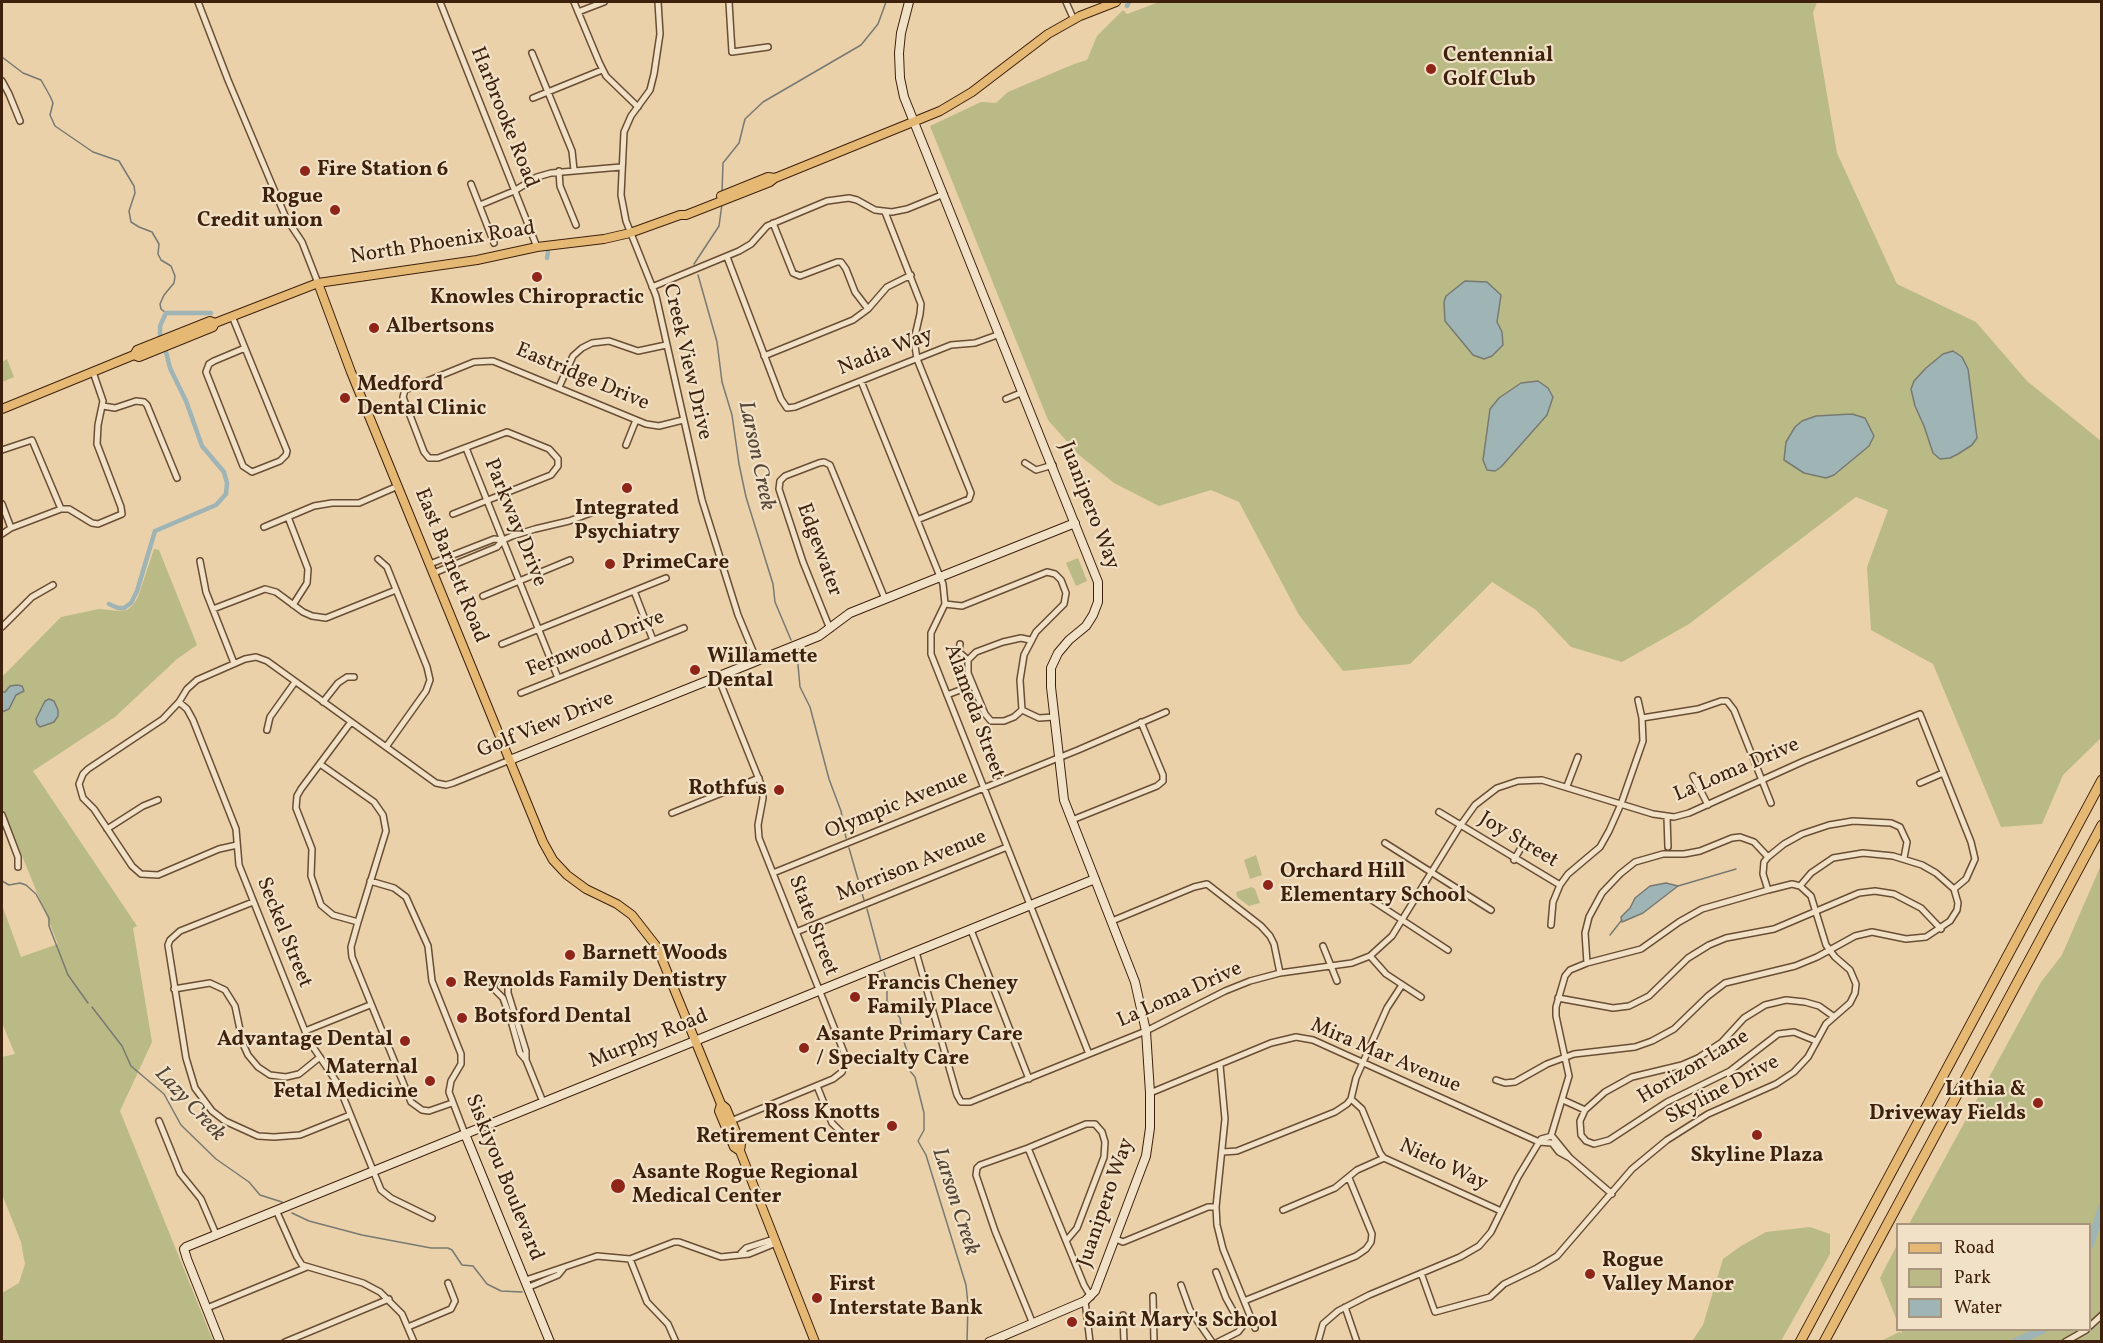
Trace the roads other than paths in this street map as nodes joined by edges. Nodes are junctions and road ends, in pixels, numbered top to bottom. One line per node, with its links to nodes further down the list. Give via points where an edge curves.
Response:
1 (198, 2): 37 (street, East Barnett Road, via 286,218 302,242)
2 (440, 2): 26 (street, Harbrooke Road)
3 (574, 2): 10 (street)
4 (604, 2): 10 (street)
5 (658, 2): 19 (street, Creek View Drive, via 660,34 654,74 650,90)
6 (729, 2): 12 (street, via 732,52)
7 (909, 2): 21 (street, Juanipero Way, via 899,59 903,90)
8 (1066, 2): 11 (street)
9 (1116, 2): 11 (main road, North Phoenix Road)
10 (578, 12): 14 (street)
11 (1074, 20): 21 (main road, North Phoenix Road, via 1032,45 960,100)
12 (768, 48)
13 (532, 53): 17 (street)
14 (602, 70): 17 (street); 19 (street)
15 (2, 81): 16 (street)
16 (4, 89): 20 (street)
17 (548, 92): 18 (street); 23 (street, via 572,151)
18 (533, 98)
19 (638, 107): 22 (street, Creek View Drive, via 626,124)
20 (20, 121)
21 (914, 123): 27 (street, Juanipero Way); 32 (main road, North Phoenix Road, via 770,183)
22 (621, 167): 23 (street); 32 (street, Creek View Drive, via 621,195)
23 (574, 170): 24 (street)
24 (559, 171): 26 (street, via 537,177); 31 (street)
25 (471, 184): 28 (street)
26 (514, 191): 28 (street); 34 (street, Harbrooke Road)
27 (944, 194): 29 (street, via 907,209); 41 (street, Juanipero Way)
28 (480, 205): 33 (street)
29 (885, 212): 30 (street, via 842,198); 36 (street)
30 (772, 223): 35 (street, via 747,248); 39 (street, via 793,273 800,276 841,262)
31 (576, 225)
32 (630, 233): 34 (main road, North Phoenix Road); 38 (street, Creek View Drive)
33 (494, 243)
34 (537, 247): 37 (main road, North Phoenix Road, via 477,260)
35 (727, 257): 38 (street); 44 (street)
36 (911, 275): 39 (street, via 887,287); 45 (street, via 921,304 914,340)
37 (318, 283): 40 (main road, North Phoenix Road); 62 (main road, East Barnett Road)
38 (652, 287): 42 (street, Creek View Drive)
39 (868, 309): 44 (street, via 853,320)
40 (232, 316): 43 (street); 46 (main road, North Phoenix Road, via 137,350 134,355)
41 (1000, 334): 45 (street, Nadia Way, via 975,343 956,344); 49 (street, Juanipero Way)
42 (666, 345): 48 (street, via 638,351 609,341 591,343 573,356); 55 (street, Creek View Drive)
43 (245, 348): 43 (street, via 287,451 284,459 252,472 243,466 206,372 209,364)
44 (764, 356): 47 (street, Nadia Way, via 786,407)
45 (917, 359): 47 (street, Nadia Way); 69 (street, via 970,493 969,499)
46 (93, 372): 52 (street); 53 (main road, North Phoenix Road)
47 (861, 381): 69 (street)
48 (559, 387): 50 (street, Eastridge Drive, via 487,360 474,362); 54 (street, Eastridge Drive)
49 (1023, 392): 51 (street); 60 (street, Juanipero Way)
50 (403, 394): 57 (street, Parkway Drive, via 426,456 435,459)
51 (1006, 399)
52 (103, 406): 61 (street, via 116,408 141,401 147,405); 65 (street, via 97,444 122,514 98,524 69,509)
53 (2, 409)
54 (636, 420): 55 (street, Eastridge Drive, via 653,426); 56 (street)
55 (683, 420): 99 (street, Creek View Drive, via 702,500 738,615)
56 (626, 445)
57 (466, 448): 63 (street, Parkway Drive); 63 (street, via 507,432 549,450 558,459 551,475)
58 (2, 450): 65 (street, via 32,440)
59 (1025, 463): 60 (street, via 1036,470)
60 (1053, 465): 70 (street, Juanipero Way)
61 (177, 478)
62 (398, 486): 68 (street, via 359,502 322,504); 78 (main road, East Barnett Road)
63 (487, 500): 67 (street); 74 (street, Parkway Drive)
64 (2, 504): 72 (street)
65 (61, 509): 72 (street)
66 (591, 513): 74 (street)
67 (453, 514)
68 (288, 517): 71 (street); 88 (street, via 308,569 307,583)
69 (917, 520): 79 (street)
70 (1075, 523): 79 (street, Golf View Drive); 113 (street, Juanipero Way, via 1099,592 1090,620 1063,646 1054,661 1050,677)
71 (264, 527)
72 (11, 528): 73 (street)
73 (2, 534)
74 (503, 540): 78 (street, via 497,547); 78 (street, via 494,539); 81 (street, Parkway Drive)
75 (378, 559): 83 (street, via 387,567)
76 (570, 560): 81 (street)
77 (200, 561): 89 (street)
78 (432, 569): 121 (main road, East Barnett Road)
79 (940, 577): 86 (street, Golf View Drive); 87 (street)
80 (666, 578): 84 (street)
81 (519, 581): 85 (street); 92 (street, Parkway Drive)
82 (53, 585): 90 (street, via 32,597)
83 (396, 590): 88 (street, via 326,618 312,616); 118 (street, via 430,680)
84 (634, 591): 92 (street); 94 (street)
85 (483, 596)
86 (885, 599): 93 (street, Golf View Drive, via 845,615); 93 (street, Edgewater, via 832,469 827,463 819,463 785,476 779,489)
87 (945, 604): 95 (street, via 962,606 1051,572 1061,580 1066,599); 107 (street, Alameda Street, via 930,633 930,647)
88 (293, 605): 89 (street, via 265,589)
89 (213, 609): 100 (street)
90 (2, 627)
91 (684, 628): 94 (street, Fernwood Drive)
92 (539, 629): 96 (street); 103 (street, Parkway Drive)
93 (830, 629): 99 (street, Golf View Drive)
94 (653, 640): 103 (street, Fernwood Drive)
95 (1030, 640): 98 (street, via 1003,642 976,652); 111 (street, via 1021,671)
96 (502, 644)
97 (960, 644): 98 (street, via 959,652)
98 (968, 660): 105 (street)
99 (757, 661): 102 (street, Golf View Drive)
100 (234, 663): 104 (street, Golf View Drive, via 251,657 262,659); 109 (street, Golf View Drive, via 197,680)
101 (354, 677): 110 (street, via 338,682)
102 (718, 677): 121 (street, Golf View Drive); 125 (street, State Street)
103 (558, 678): 106 (street, Fernwood Drive)
104 (295, 682): 110 (street, Golf View Drive); 117 (street, via 270,717)
105 (973, 685): 107 (street); 111 (street, via 991,721 1004,721)
106 (522, 693)
107 (947, 695): 130 (street, Alameda Street)
108 (1638, 700): 114 (street)
109 (179, 702): 142 (street, Golf View Drive, via 154,726 83,774 79,784 83,798); 145 (street, Seckel Street, via 193,720 236,829)
110 (323, 702): 115 (street, Golf View Drive)
111 (1022, 710): 113 (street, via 1038,718)
112 (1166, 712): 116 (street, Olympic Avenue)
113 (1054, 717): 120 (street, Juanipero Way)
114 (1642, 718): 126 (street, via 1727,701); 133 (street, via 1641,750)
115 (351, 722): 118 (street, Golf View Drive); 122 (street)
116 (1142, 722): 120 (street, Olympic Avenue); 139 (street, via 1163,782)
117 (267, 730)
118 (386, 747): 121 (street, Golf View Drive, via 432,780 446,785)
119 (1578, 757): 129 (street)
120 (1059, 758): 130 (street, Olympic Avenue); 139 (street, Juanipero Way, via 1062,790)
121 (510, 760): 190 (main road, East Barnett Road, via 543,842 560,868 632,915 652,939)
122 (320, 764): 155 (street, via 374,802 383,815 386,831); 167 (street, via 296,801 312,849 311,879 326,911)
123 (1943, 773): 126 (street, La Loma Drive, via 1920,714); 128 (street); 159 (street, via 1975,859 1966,879)
124 (1693, 776): 134 (street)
125 (759, 778): 135 (street); 152 (street, State Street, via 763,793 759,838)
126 (1762, 780): 132 (street); 134 (street, La Loma Drive)
127 (2102, 780): 264 (highway)
128 (1920, 783)
129 (1567, 786): 133 (street, La Loma Drive); 141 (street, La Loma Drive, via 1533,780 1504,785 1480,799)
130 (983, 789): 146 (street, Alameda Street); 152 (street, Olympic Avenue)
131 (159, 800): 142 (street)
132 (1771, 803)
133 (1621, 804): 138 (street, La Loma Drive); 156 (street, via 1600,847)
134 (1708, 805): 138 (street, La Loma Drive)
135 (672, 813)
136 (1439, 813): 141 (street, Joy Street)
137 (2, 815): 151 (street)
138 (1667, 817): 147 (street)
139 (1072, 820): 154 (street, Juanipero Way)
140 (2102, 825): 265 (highway)
141 (1460, 826): 150 (street, Joy Street); 153 (street, La Loma Drive)
142 (107, 829): 145 (street, via 137,872 147,876)
143 (1526, 842): 150 (street)
144 (1385, 843): 153 (street)
145 (237, 845): 161 (street, Seckel Street, via 239,865)
146 (1007, 847): 162 (street, Alameda Street); 171 (street, Morrison Avenue)
147 (1668, 847)
148 (1768, 857): 149 (street, via 1802,834 1853,821 1896,824 1904,831 1907,842); 158 (street, via 1763,869); 177 (street, via 1754,842 1740,837 1700,851 1663,854 1635,862 1606,888 1589,917 1585,933)
149 (1904, 858): 157 (street, via 1843,855 1821,865); 159 (street, via 1936,873)
150 (1515, 860): 156 (street, Joy Street)
151 (18, 867)
152 (773, 873): 171 (street, State Street)
153 (1430, 873): 163 (street); 165 (street, La Loma Drive)
154 (1095, 879): 162 (street, Murphy Road); 166 (street, Juanipero Way)
155 (370, 881): 167 (street); 205 (street, Siskiyou Boulevard, via 394,888 406,897 428,946 432,981 461,1054 461,1064 449,1086)
156 (1560, 885): 168 (street, via 1553,902)
157 (1800, 886): 158 (street, via 1788,884); 164 (street, Skyline Drive, via 1810,896)
158 (1768, 890): 177 (street, via 1702,909 1641,949)
159 (1954, 890): 169 (street, via 1957,910)
160 (1364, 894): 165 (street)
161 (253, 902): 182 (street, via 174,935 168,953); 188 (street, Seckel Street)
162 (1030, 906): 170 (street, Murphy Road); 192 (street, Alameda Street)
163 (1491, 910)
164 (1816, 911): 169 (street, via 1852,895 1883,892 1921,908); 174 (street, Skyline Drive); 185 (street, via 1774,929 1708,945 1688,958 1649,996 1629,1006 1613,1008)
165 (1401, 919): 173 (street); 176 (street, La Loma Drive, via 1385,943)
166 (1112, 921): 179 (street, via 1207,884 1270,936); 189 (street, Juanipero Way, via 1135,982)
167 (358, 922): 186 (street, via 351,952)
168 (1551, 925)
169 (1941, 929): 174 (street, via 1914,940 1862,934)
170 (970, 930): 175 (street, Murphy Road); 198 (street)
171 (796, 932): 183 (street, State Street)
172 (1323, 946): 178 (street)
173 (1448, 950)
174 (1829, 950): 187 (street, Skyline Drive, via 1850,970 1856,984 1850,1003); 194 (street, via 1795,966 1725,983 1674,1029 1652,1041)
175 (916, 952): 183 (street, Murphy Road); 198 (street, La Loma Drive, via 961,1102)
176 (1370, 956): 178 (street, La Loma Drive); 181 (street)
177 (1587, 963): 185 (street, via 1568,971)
178 (1331, 966): 179 (street, La Loma Drive); 180 (street)
179 (1280, 973): 189 (street, La Loma Drive, via 1225,991)
180 (1337, 981)
181 (1402, 985): 184 (street); 196 (street, via 1387,1008)
182 (174, 988): 193 (street, via 210,982 225,990 235,1006 248,1055 270,1075 299,1074); 208 (street, via 189,1074 203,1100 225,1121 258,1136 287,1137)
183 (819, 991): 190 (street, Murphy Road); 200 (street, State Street, via 845,1061 838,1076)
184 (1421, 997)
185 (1558, 998): 194 (street, via 1556,1016)
186 (370, 1005): 188 (street); 205 (street, via 411,1102 429,1111)
187 (1833, 1016): 191 (street, Skyline Drive); 207 (street, via 1805,1002 1786,1000 1770,1004 1744,1018 1708,1053 1682,1065 1632,1077 1605,1092)
188 (305, 1031): 193 (street, Seckel Street)
189 (1146, 1031): 192 (street, La Loma Drive); 201 (street, Juanipero Way)
190 (696, 1041): 204 (street, Murphy Road); 206 (main road, East Barnett Road)
191 (1816, 1041): 207 (street, Horizon Lane, via 1794,1032 1778,1034 1730,1071 1667,1102 1600,1144 1588,1143 1583,1138 1579,1128); 222 (street, Skyline Drive, via 1802,1065 1787,1077 1681,1130 1642,1160)
192 (1089, 1054): 198 (street, La Loma Drive)
193 (320, 1057): 208 (street, Seckel Street, via 333,1074)
194 (1565, 1057): 199 (street, via 1515,1082); 203 (street, via 1569,1076)
195 (526, 1060): 195 (street, via 508,983 498,979 493,986 503,998 520,1053); 204 (street)
196 (1363, 1064): 197 (street, Mira Mar Avenue, via 1296,1036); 202 (street); 214 (street, Mira Mar Avenue)
197 (1220, 1065): 201 (street, Mira Mar Avenue); 217 (street, via 1225,1106)
198 (1029, 1078)
199 (1496, 1080)
200 (818, 1086): 209 (street, State Street); 211 (street, via 832,1123)
201 (1150, 1093): 229 (street, Juanipero Way, via 1147,1150)
202 (1351, 1099): 217 (street, via 1335,1112 1237,1151); 218 (street, Nieto Way, via 1362,1108)
203 (1563, 1100): 207 (street); 213 (street)
204 (543, 1102): 212 (street, Murphy Road)
205 (452, 1103): 212 (street, Siskiyou Boulevard)
206 (721, 1104): 209 (main road, East Barnett Road); 216 (main road, East Barnett Road, via 719,1111 734,1147)
207 (1585, 1110)
208 (350, 1115): 220 (street, Seckel Street)
209 (731, 1120): 216 (main road, East Barnett Road)
210 (159, 1121): 228 (street, via 182,1178 201,1199)
211 (842, 1133)
212 (465, 1134): 220 (street, Murphy Road); 237 (street, Siskiyou Boulevard)
213 (1551, 1136): 214 (street); 219 (street, Mira Mar Avenue)
214 (1539, 1142): 219 (street, Mira Mar Avenue, via 1552,1143); 226 (street)
215 (1028, 1148): 230 (street); 230 (street, via 1091,1123 1102,1132 1104,1157 1077,1228); 246 (street, via 980,1165 976,1175)
216 (740, 1151): 231 (main road, East Barnett Road)
217 (1222, 1152): 223 (street)
218 (1384, 1158): 221 (street); 226 (street, Nieto Way)
219 (1570, 1158): 222 (street, Mira Mar Avenue)
220 (374, 1171): 224 (street, Murphy Road); 227 (street, Seckel Street, via 386,1196)
221 (1349, 1178): 225 (street); 242 (street, via 1370,1227 1366,1249)
222 (1612, 1194): 235 (street, Skyline Drive, via 1555,1258 1504,1284 1486,1300 1435,1312)
223 (1216, 1207): 229 (street, via 1124,1242); 242 (street, via 1221,1242)
224 (276, 1210): 228 (street, Murphy Road); 233 (street, via 299,1262)
225 (1283, 1210)
226 (1502, 1211): 235 (street, via 1479,1246)
227 (432, 1218)
228 (216, 1234): 244 (street, Murphy Road, via 184,1249)
229 (1116, 1239): 241 (street, Juanipero Way)
230 (1066, 1240): 241 (street)
231 (775, 1241): 232 (street, via 749,1254 721,1257 674,1242); 255 (main road, East Barnett Road)
232 (630, 1259): 237 (street, via 601,1255); 254 (street, via 647,1302 668,1324)
233 (307, 1267): 240 (street, via 371,1286); 244 (street)
234 (1216, 1272): 261 (street, via 1242,1327)
235 (1421, 1273): 243 (street)
236 (448, 1283): 247 (street, via 455,1301 451,1309)
237 (527, 1284): 253 (street, Siskiyou Boulevard)
238 (1181, 1285): 260 (street, via 1190,1310)
239 (1153, 1296): 259 (street)
240 (389, 1299): 247 (street); 251 (street)
241 (1088, 1299): 246 (street); 257 (street)
242 (1244, 1301): 248 (street)
243 (1345, 1307): 262 (street, via 1323,1324); 263 (street)
244 (207, 1308): 250 (street)
245 (1123, 1315): 258 (street)
246 (1033, 1324): 256 (street)
247 (408, 1327): 252 (street)
248 (1255, 1328)
249 (2082, 1331): 266 (street)
250 (220, 1341)
251 (285, 1341)
252 (414, 1341)
253 (550, 1341)
254 (676, 1341)
255 (815, 1341)
256 (989, 1341)
257 (1090, 1341)
258 (1124, 1341)
259 (1154, 1341)
260 (1212, 1341)
261 (1222, 1341)
262 (1318, 1341)
263 (1357, 1341)
264 (1800, 1341)
265 (1824, 1341)
266 (2065, 1341)

